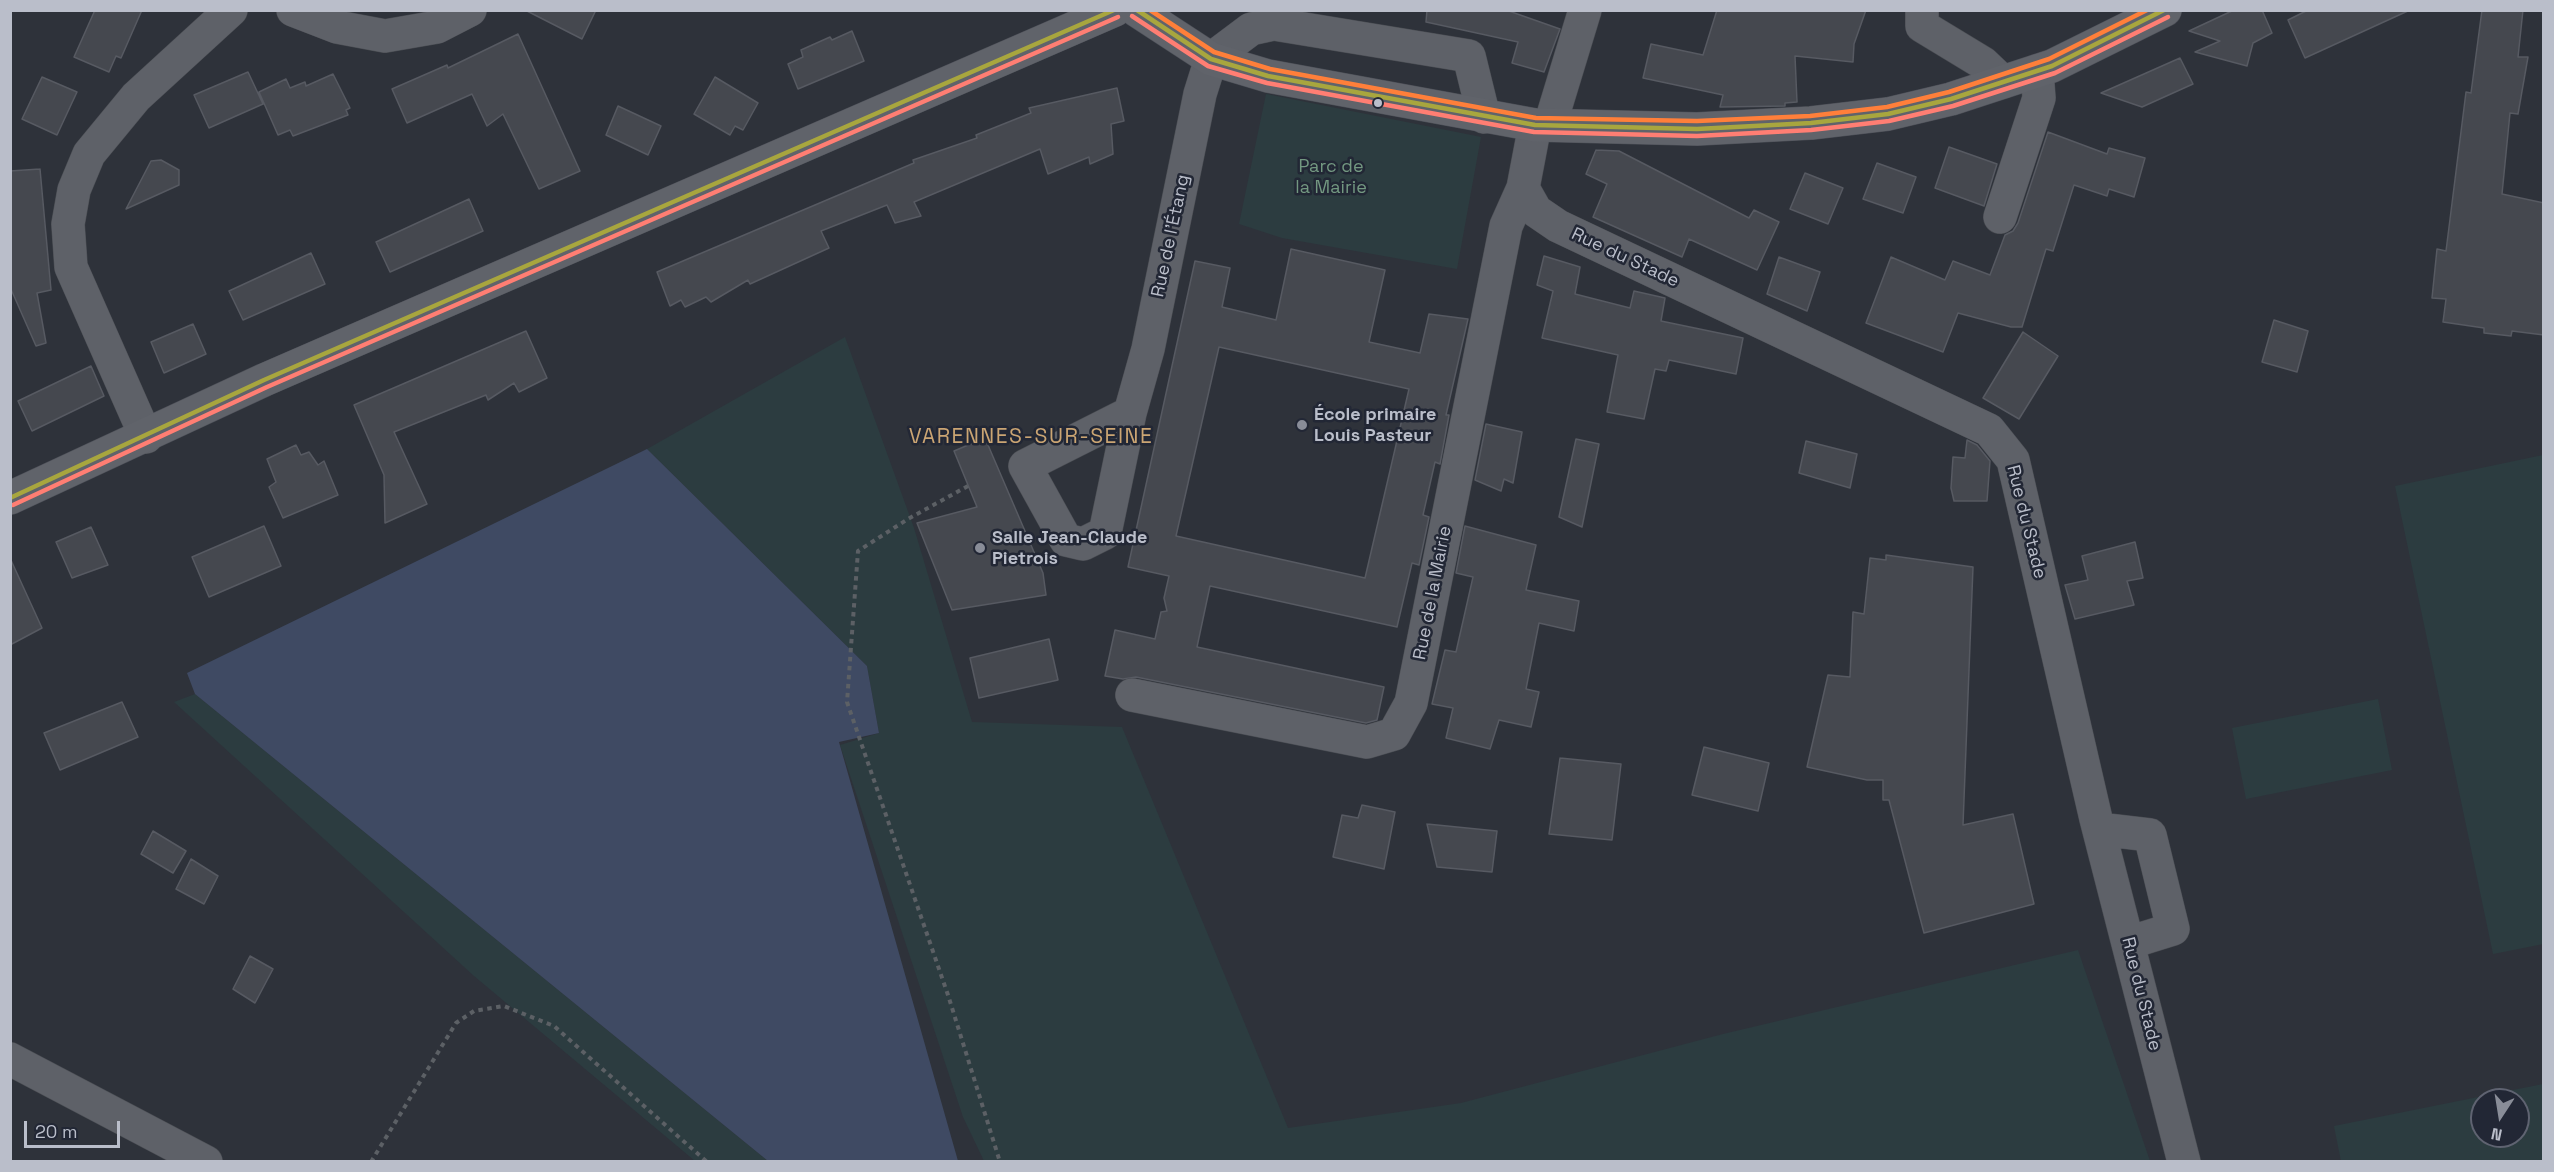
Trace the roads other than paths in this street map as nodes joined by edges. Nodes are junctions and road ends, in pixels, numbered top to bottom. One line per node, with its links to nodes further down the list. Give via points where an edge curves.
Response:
1 (231, 10): 17 (street, via 136,98 89,154 74,190 68,224 71,267)
2 (293, 10): 3 (street, via 337,27 385,36 437,27)
3 (470, 10)
4 (1115, 10): 17 (main road, via 264,380)
5 (1136, 10): 9 (main road)
6 (1585, 10): 13 (street)
7 (1922, 10): 11 (street, via 1922,26 1983,63)
8 (2165, 10): 10 (main road)
9 (1211, 59): 12 (main road, via 1268,76); 12 (street, via 1251,29 1275,24 1469,56); 16 (street, Rue de l'Étang, via 1200,94 1148,348)
10 (2037, 71): 11 (main road); 15 (street, via 2039,98)
11 (2004, 82): 13 (main road, via 1888,114 1811,123 1697,129)
12 (1484, 117): 13 (main road)
13 (1542, 125): 14 (street)
14 (1523, 188): 19 (street, Rue de la Mairie, via 1506,226 1411,703 1394,734 1367,742); 20 (street, Rue du Stade, via 1536,211 1558,226 1989,430 2013,460)
15 (2000, 217)
16 (1130, 413)
17 (146, 436): 18 (main road)
18 (10, 498)
19 (1132, 696)
20 (2099, 829): 21 (street, Rue du Stade); 21 (street, via 2150,835 2173,929)
21 (2128, 943): 24 (street, Rue du Stade)
22 (10, 1059): 23 (street)
23 (206, 1161)
24 (2184, 1161)

